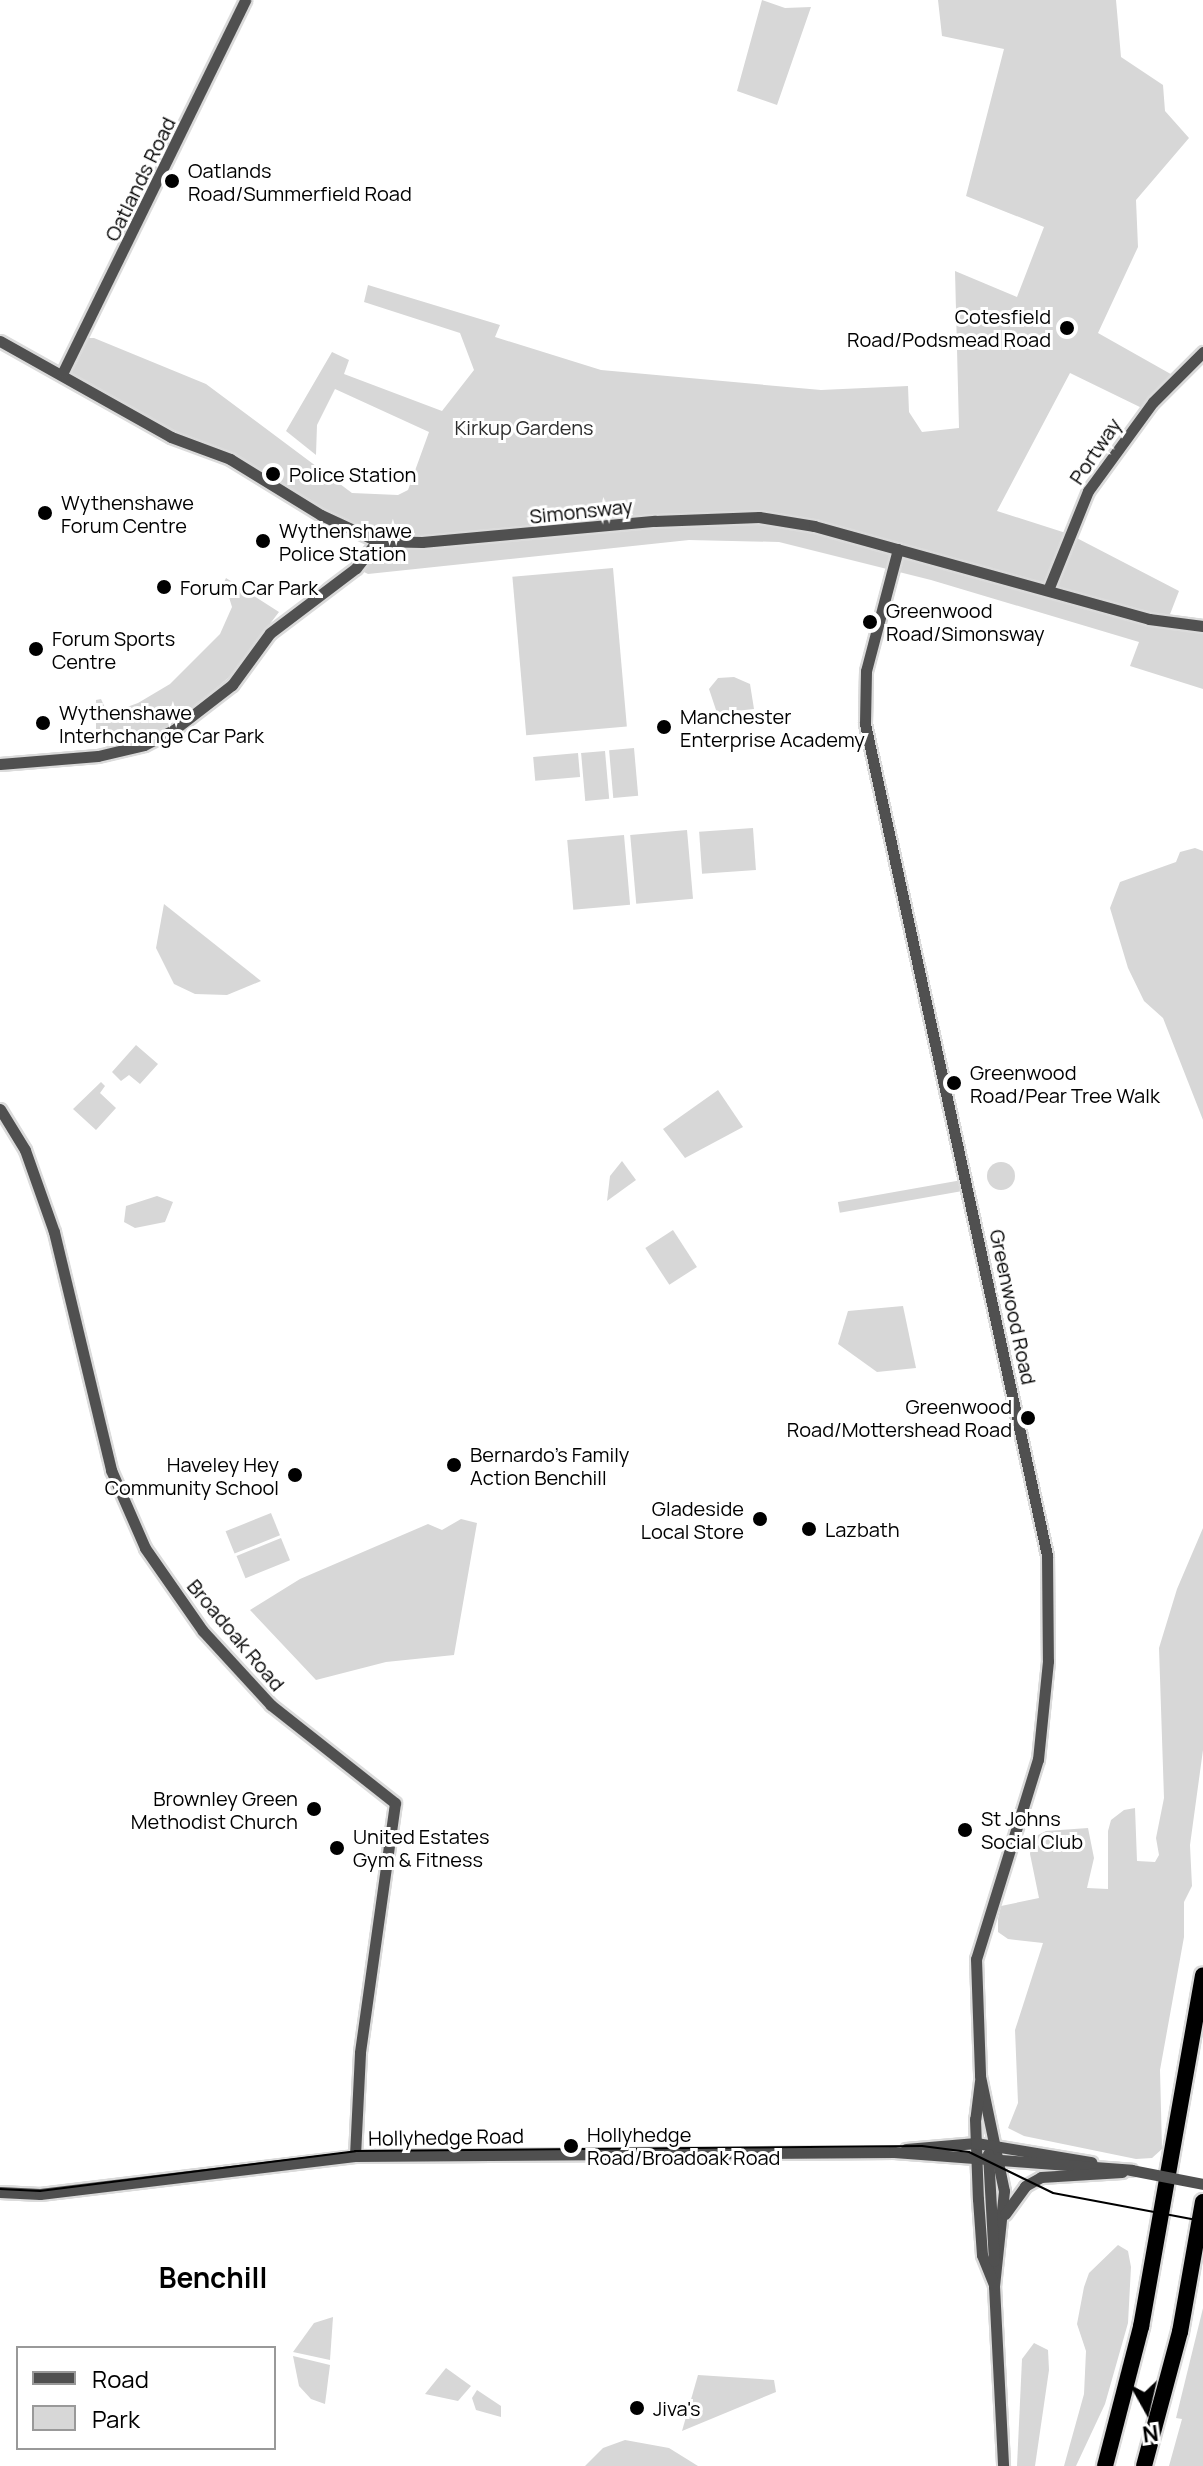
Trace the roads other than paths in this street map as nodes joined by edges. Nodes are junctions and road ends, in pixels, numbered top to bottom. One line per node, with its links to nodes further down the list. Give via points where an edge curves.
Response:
1 (245, 0): 4 (street, Oatlands Road)
2 (0, 341): 4 (street, Simonsway)
3 (1203, 352): 7 (street, Portway, via 1153,402 1088,491)
4 (63, 372): 5 (street, Simonsway, via 171,437 230,459 321,515)
5 (377, 541): 6 (street, Simonsway, via 759,517); 9 (street, via 356,568 270,633 232,685 175,729 144,745 98,756)
6 (898, 549): 7 (street, Simonsway); 12 (street, Greenwood Road, via 872,635 862,697 865,724 1047,1555 1048,1661 1038,1759 976,1959)
7 (1048, 590): 8 (street, Simonsway, via 1149,619)
8 (1203, 626)
9 (0, 764)
10 (0, 1109): 16 (street, Broadoak Road, via 25,1150 54,1232 111,1470 145,1548 203,1631 271,1705 395,1803 360,2053)
11 (1203, 1975): 25 (highway, via 1141,2327)
12 (980, 2076): 13 (street, Greenwood Road); 14 (street, Greenwood Road)
13 (976, 2143): 14 (street, Hollyhedge Road); 15 (street, Hollyhedge Road); 17 (street, Greenwood Road)
14 (997, 2146): 17 (street, Greenwood Road); 18 (street, Hollyhedge Road)
15 (894, 2152): 16 (street, Hollyhedge Road); 17 (street, Hollyhedge Road)
16 (355, 2156): 20 (street, Hollyhedge Road, via 40,2194)
17 (988, 2161): 18 (street, Hollyhedge Road); 22 (street, Greenwood Road); 23 (street)
18 (1131, 2170): 19 (street, Hollyhedge Road, bridge); 22 (street, via 1108,2176 1041,2177 1025,2186)
19 (1203, 2184)
20 (0, 2192)
21 (1203, 2202): 26 (highway, via 1180,2332)
22 (1005, 2214): 23 (street, Greenwood Road)
23 (994, 2286): 24 (street, Greenwood Road)
24 (1003, 2466)
25 (1105, 2466)
26 (1144, 2466)

